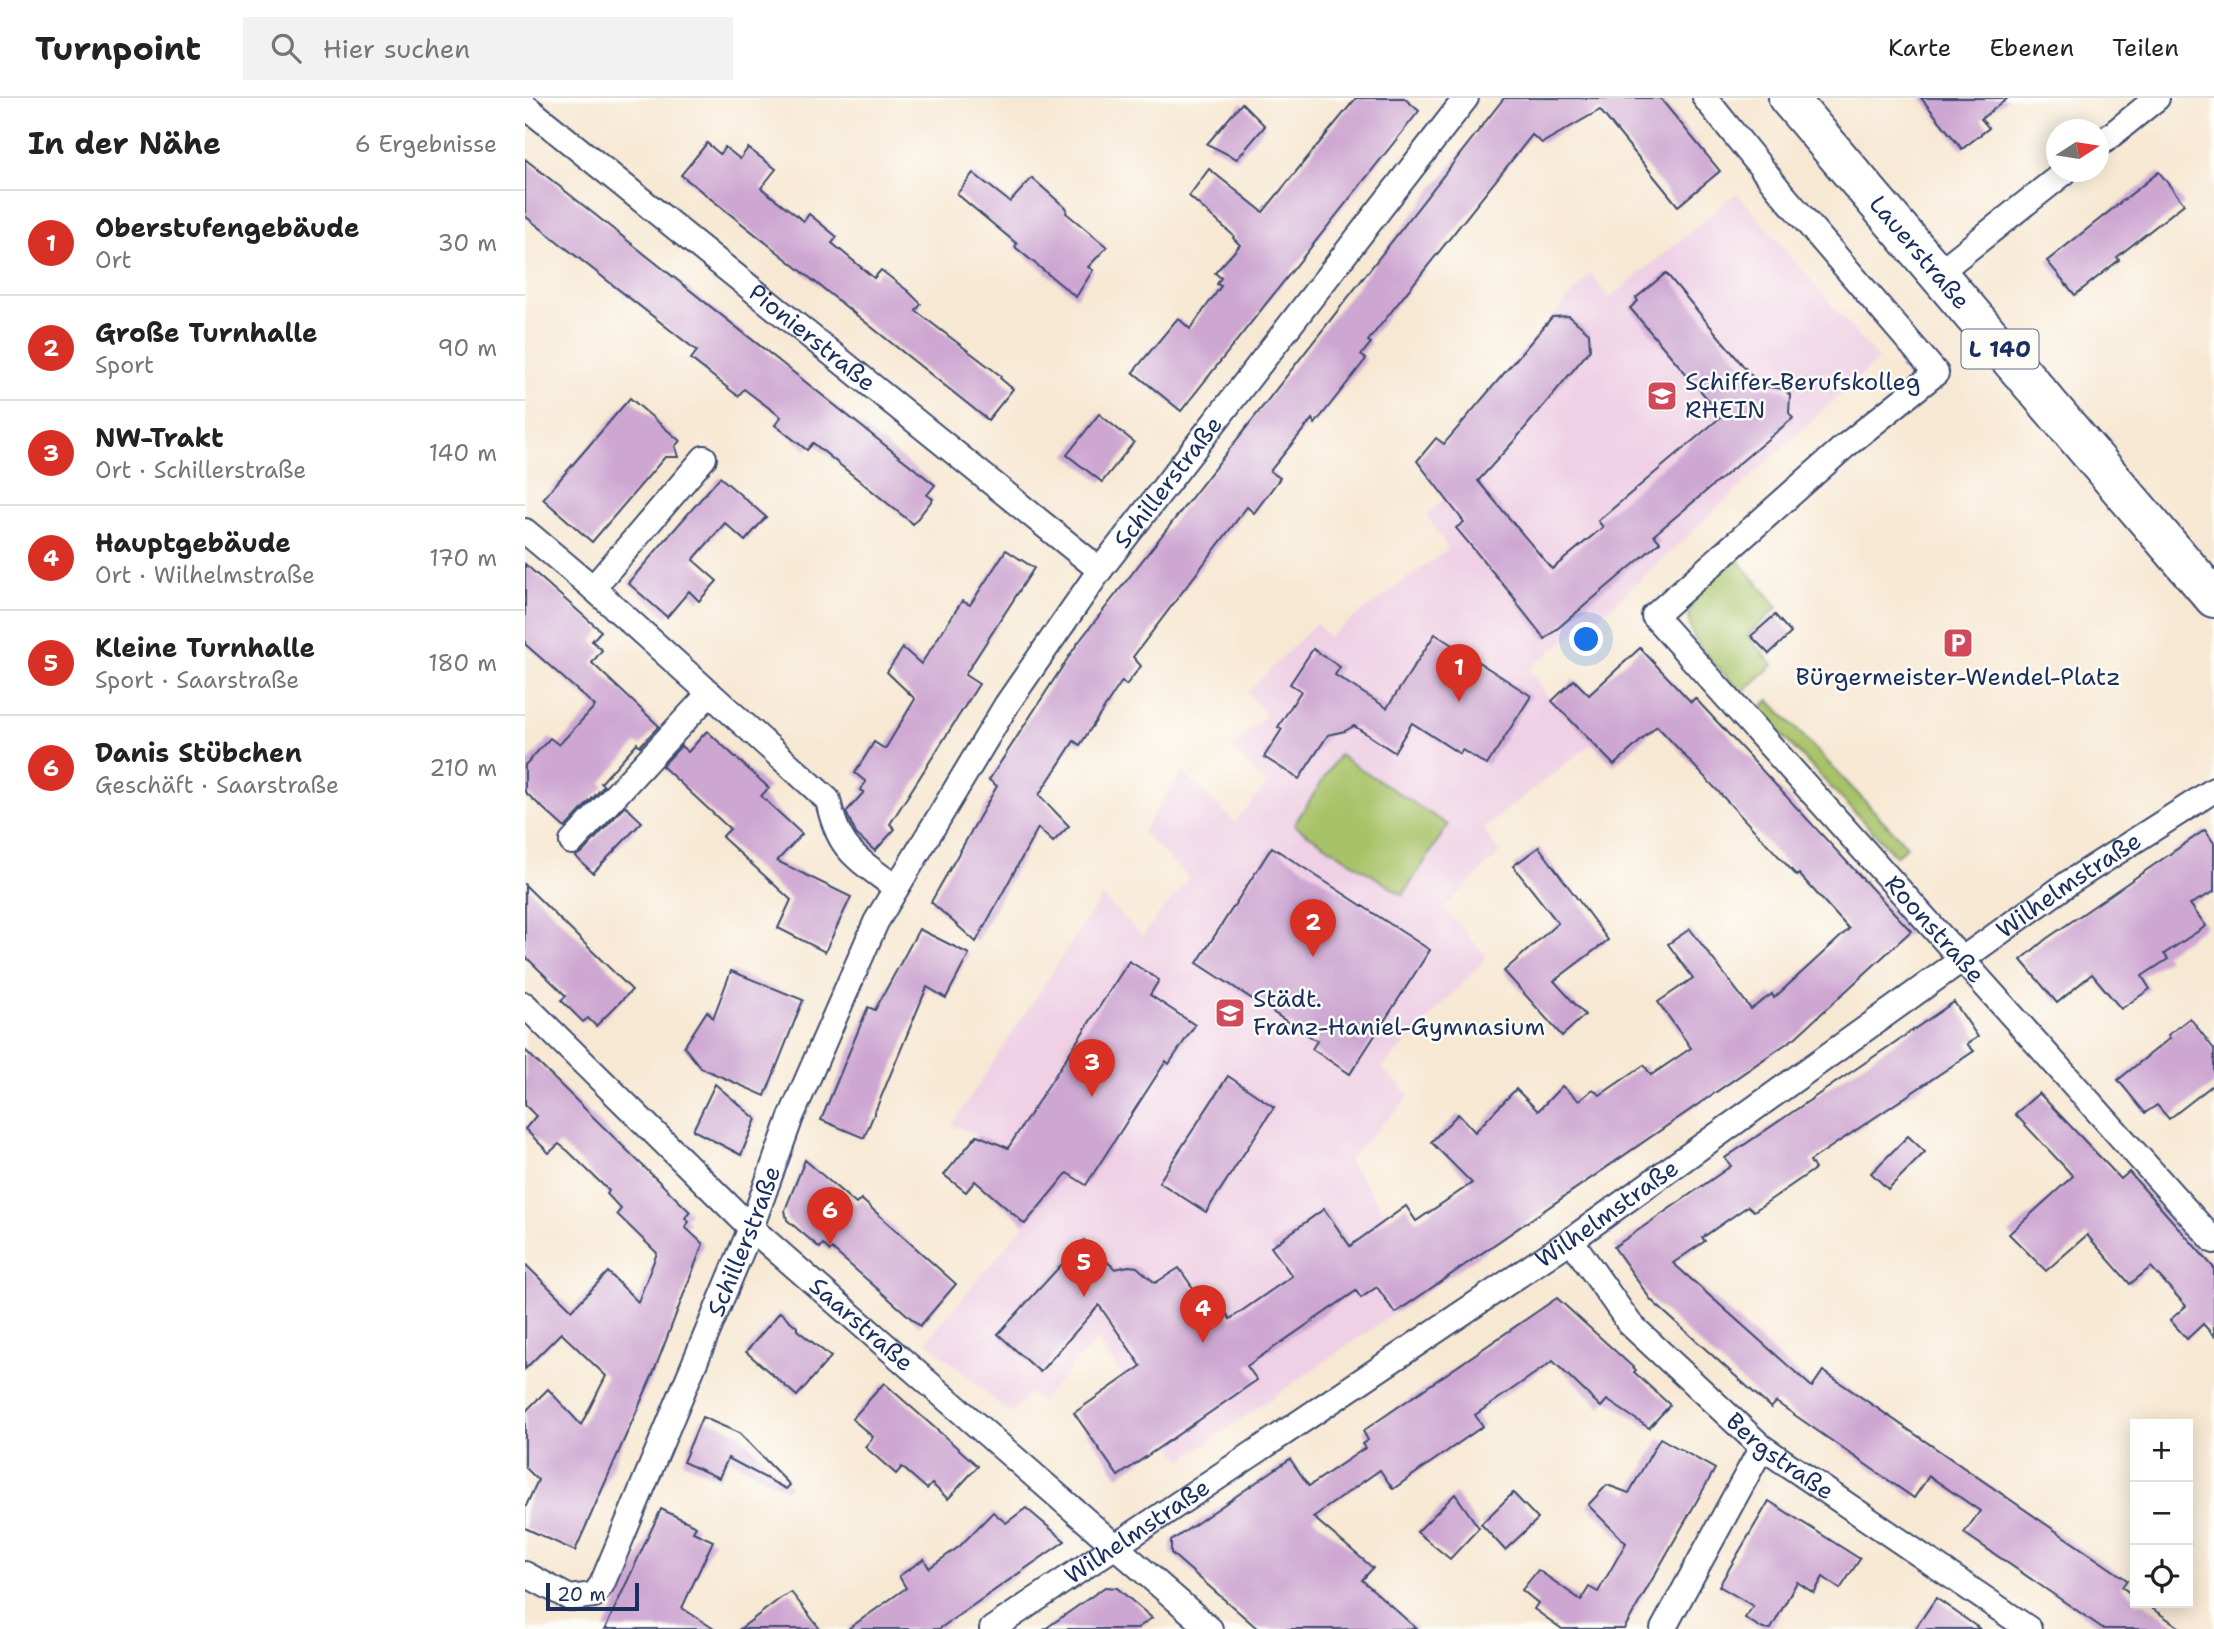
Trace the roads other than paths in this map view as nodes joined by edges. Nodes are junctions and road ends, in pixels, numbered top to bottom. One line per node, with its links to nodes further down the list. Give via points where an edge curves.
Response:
1 (1466, 98): 11 (street, Schillerstraße)
2 (1705, 98): 18 (street, Roonstraße, via 1936,373 1844,447 1654,616)
3 (1788, 98): 8 (main road, Lauerstraße / L 140)
4 (2157, 98): 6 (street)
5 (525, 106): 11 (street, Pionierstraße)
6 (2109, 136)
7 (2052, 182): 8 (street)
8 (1938, 273): 13 (main road, Lauerstraße / L 140)
9 (704, 458): 12 (street)
10 (525, 531): 12 (street)
11 (1100, 570): 17 (street, Schillerstraße, via 1007,704)
12 (593, 588): 14 (street)
13 (2214, 598)
14 (709, 694): 16 (street); 17 (street, via 828,800 833,825 846,849)
15 (2214, 790): 18 (street, Wilhelmstraße, via 2070,882)
16 (572, 842)
17 (896, 888): 20 (street, Schillerstraße, via 876,922 791,1117)
18 (1962, 959): 21 (street, Wilhelmstraße); 22 (street, Roonstraße)
19 (525, 1005): 20 (street, Saarstraße)
20 (751, 1228): 24 (street, Saarstraße); 25 (street, Schillerstraße, via 602,1584 594,1595 570,1598)
21 (1571, 1240): 23 (street, Bergstraße, via 1630,1325); 24 (street, Wilhelmstraße)
22 (2214, 1241)
23 (1762, 1447): 28 (street); 29 (street, Bergstraße)
24 (1112, 1546): 26 (street, Wilhelmstraße); 27 (street, Saarstraße)
25 (525, 1574)
26 (992, 1629)
27 (1210, 1629)
28 (1663, 1629)
29 (2029, 1629)

